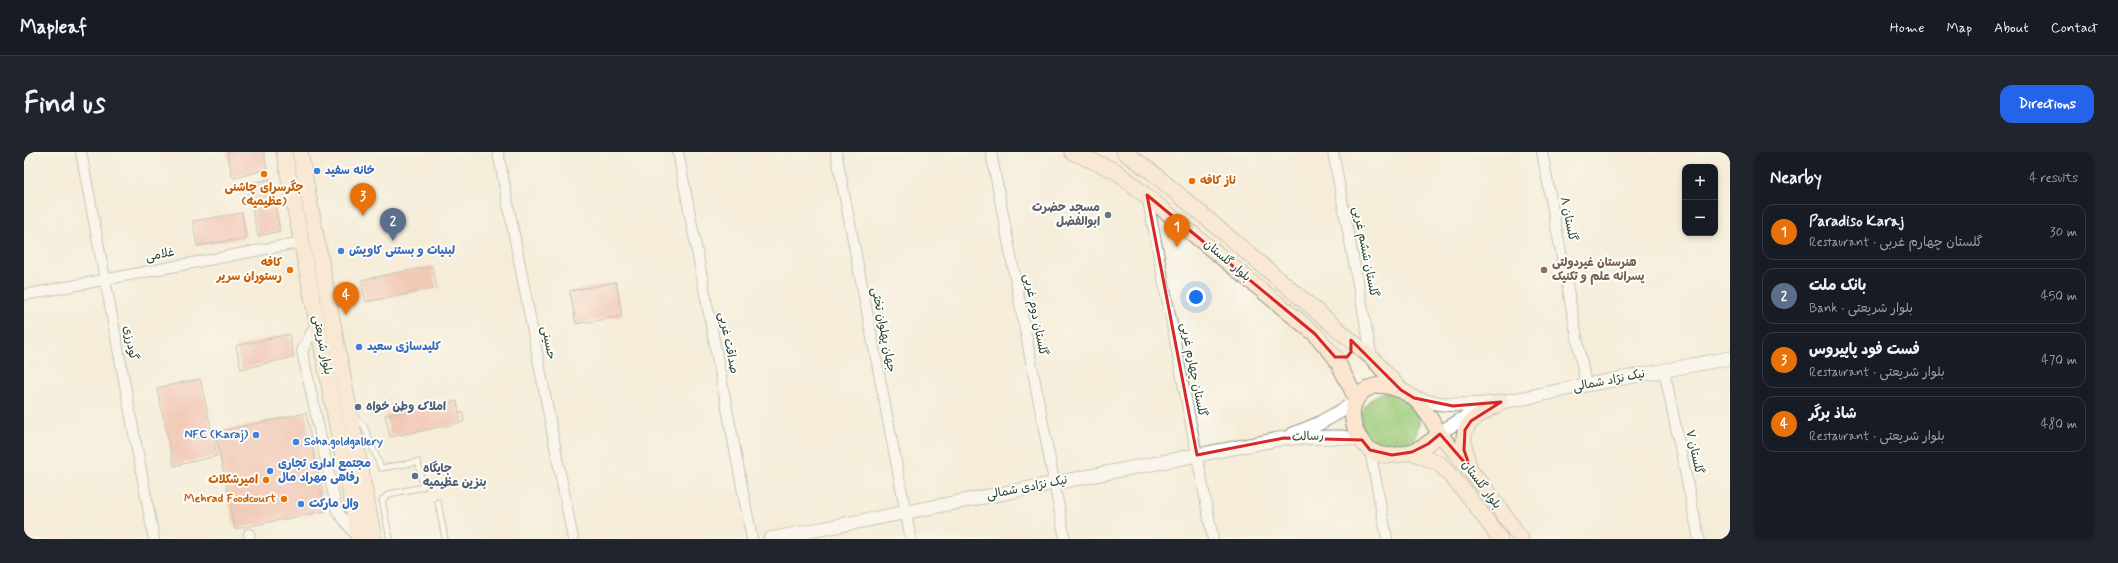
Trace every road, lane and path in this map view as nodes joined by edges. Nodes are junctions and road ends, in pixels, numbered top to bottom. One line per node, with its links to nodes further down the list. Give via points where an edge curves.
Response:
1 (81, 152): 14 (street, گودرزی)
2 (284, 152): 13 (main road, بلوار شریعتی)
3 (300, 152): 27 (main road, بلوار شریعتی)
4 (498, 152): 42 (street, حسینی)
5 (678, 152): 43 (street, صداقت غربی)
6 (836, 152): 36 (street, جهان پهلوان تختی)
7 (991, 152): 34 (street, گلستان دوم غربی)
8 (1072, 152): 12 (main road, بلوار گلستان, via 1116,170)
9 (1124, 152): 17 (main road, بلوار گلستان, via 1153,173)
10 (1333, 152): 19 (street, گلستان ششم غربی)
11 (1542, 152): 22 (street, گلستان ۸)
12 (1147, 195): 18 (main road, بلوار گلستان, via 1315,334); 32 (street, گلستان چهارم غربی)
13 (302, 242): 14 (street, غلامی); 16 (main road, بلوار شریعتی)
14 (105, 279): 15 (street, غلامی); 37 (street, گودرزی)
15 (24, 294)
16 (317, 322): 38 (main road, بلوار شریعتی); 38 (street, via 302,351 337,511)
17 (1351, 340): 18 (main road, via 1352,352 1347,357); 19 (main road, بلوار گلستان)
18 (1335, 357): 25 (main road, بلوار گلستان)
19 (1372, 358): 23 (main road, بلوار گلستان)
20 (1730, 358): 21 (street, نیک نژاد شمالی)
21 (1664, 370): 22 (street, نیک نژاد شمالی); 51 (street, گلستان ٧)
22 (1586, 385): 26 (street, نیک نژاد شمالی)
23 (1401, 390): 24 (main road); 25 (main road, via 1379,385 1370,386 1362,390)
24 (1414, 398): 26 (street, via 1444,405); 28 (main road, via 1426,410)
25 (1354, 401): 29 (street, رسالت, via 1318,424); 30 (main road, via 1354,424)
26 (1494, 403): 28 (street); 33 (main road, via 1471,421 1465,430 1464,450)
27 (349, 412): 39 (main road, بلوار شریعتی); 40 (lane, via 364,426 381,468 418,462 423,487 389,494 382,500)
28 (1439, 434): 31 (main road, via 1428,444); 33 (main road, بلوار گلستان)
29 (1284, 438): 30 (street, رسالت, via 1340,437); 32 (street, نیک نژادی شمالی)
30 (1366, 445): 31 (main road, via 1392,455); 48 (street)
31 (1412, 452): 49 (main road, بلوار گلستان, via 1440,464 1467,494)
32 (1197, 455): 34 (street, نیک نژادی شمالی); 47 (street, گلستان چهارم غربی)
33 (1471, 470): 50 (main road, بلوار گلستان)
34 (1054, 483): 36 (street, نیک نژادی شمالی); 46 (street, گلستان دوم غربی)
35 (438, 502): 41 (lane)
36 (906, 512): 44 (street, نیک نژادی شمالی); 45 (street, جهان پهلوان تختی)
37 (154, 539)
38 (358, 539)
39 (374, 539)
40 (390, 539)
41 (445, 539)
42 (574, 539)
43 (752, 539)
44 (770, 539)
45 (911, 539)
46 (1065, 539)
47 (1213, 539)
48 (1387, 539)
49 (1500, 539)
50 (1521, 539)
51 (1699, 539)

